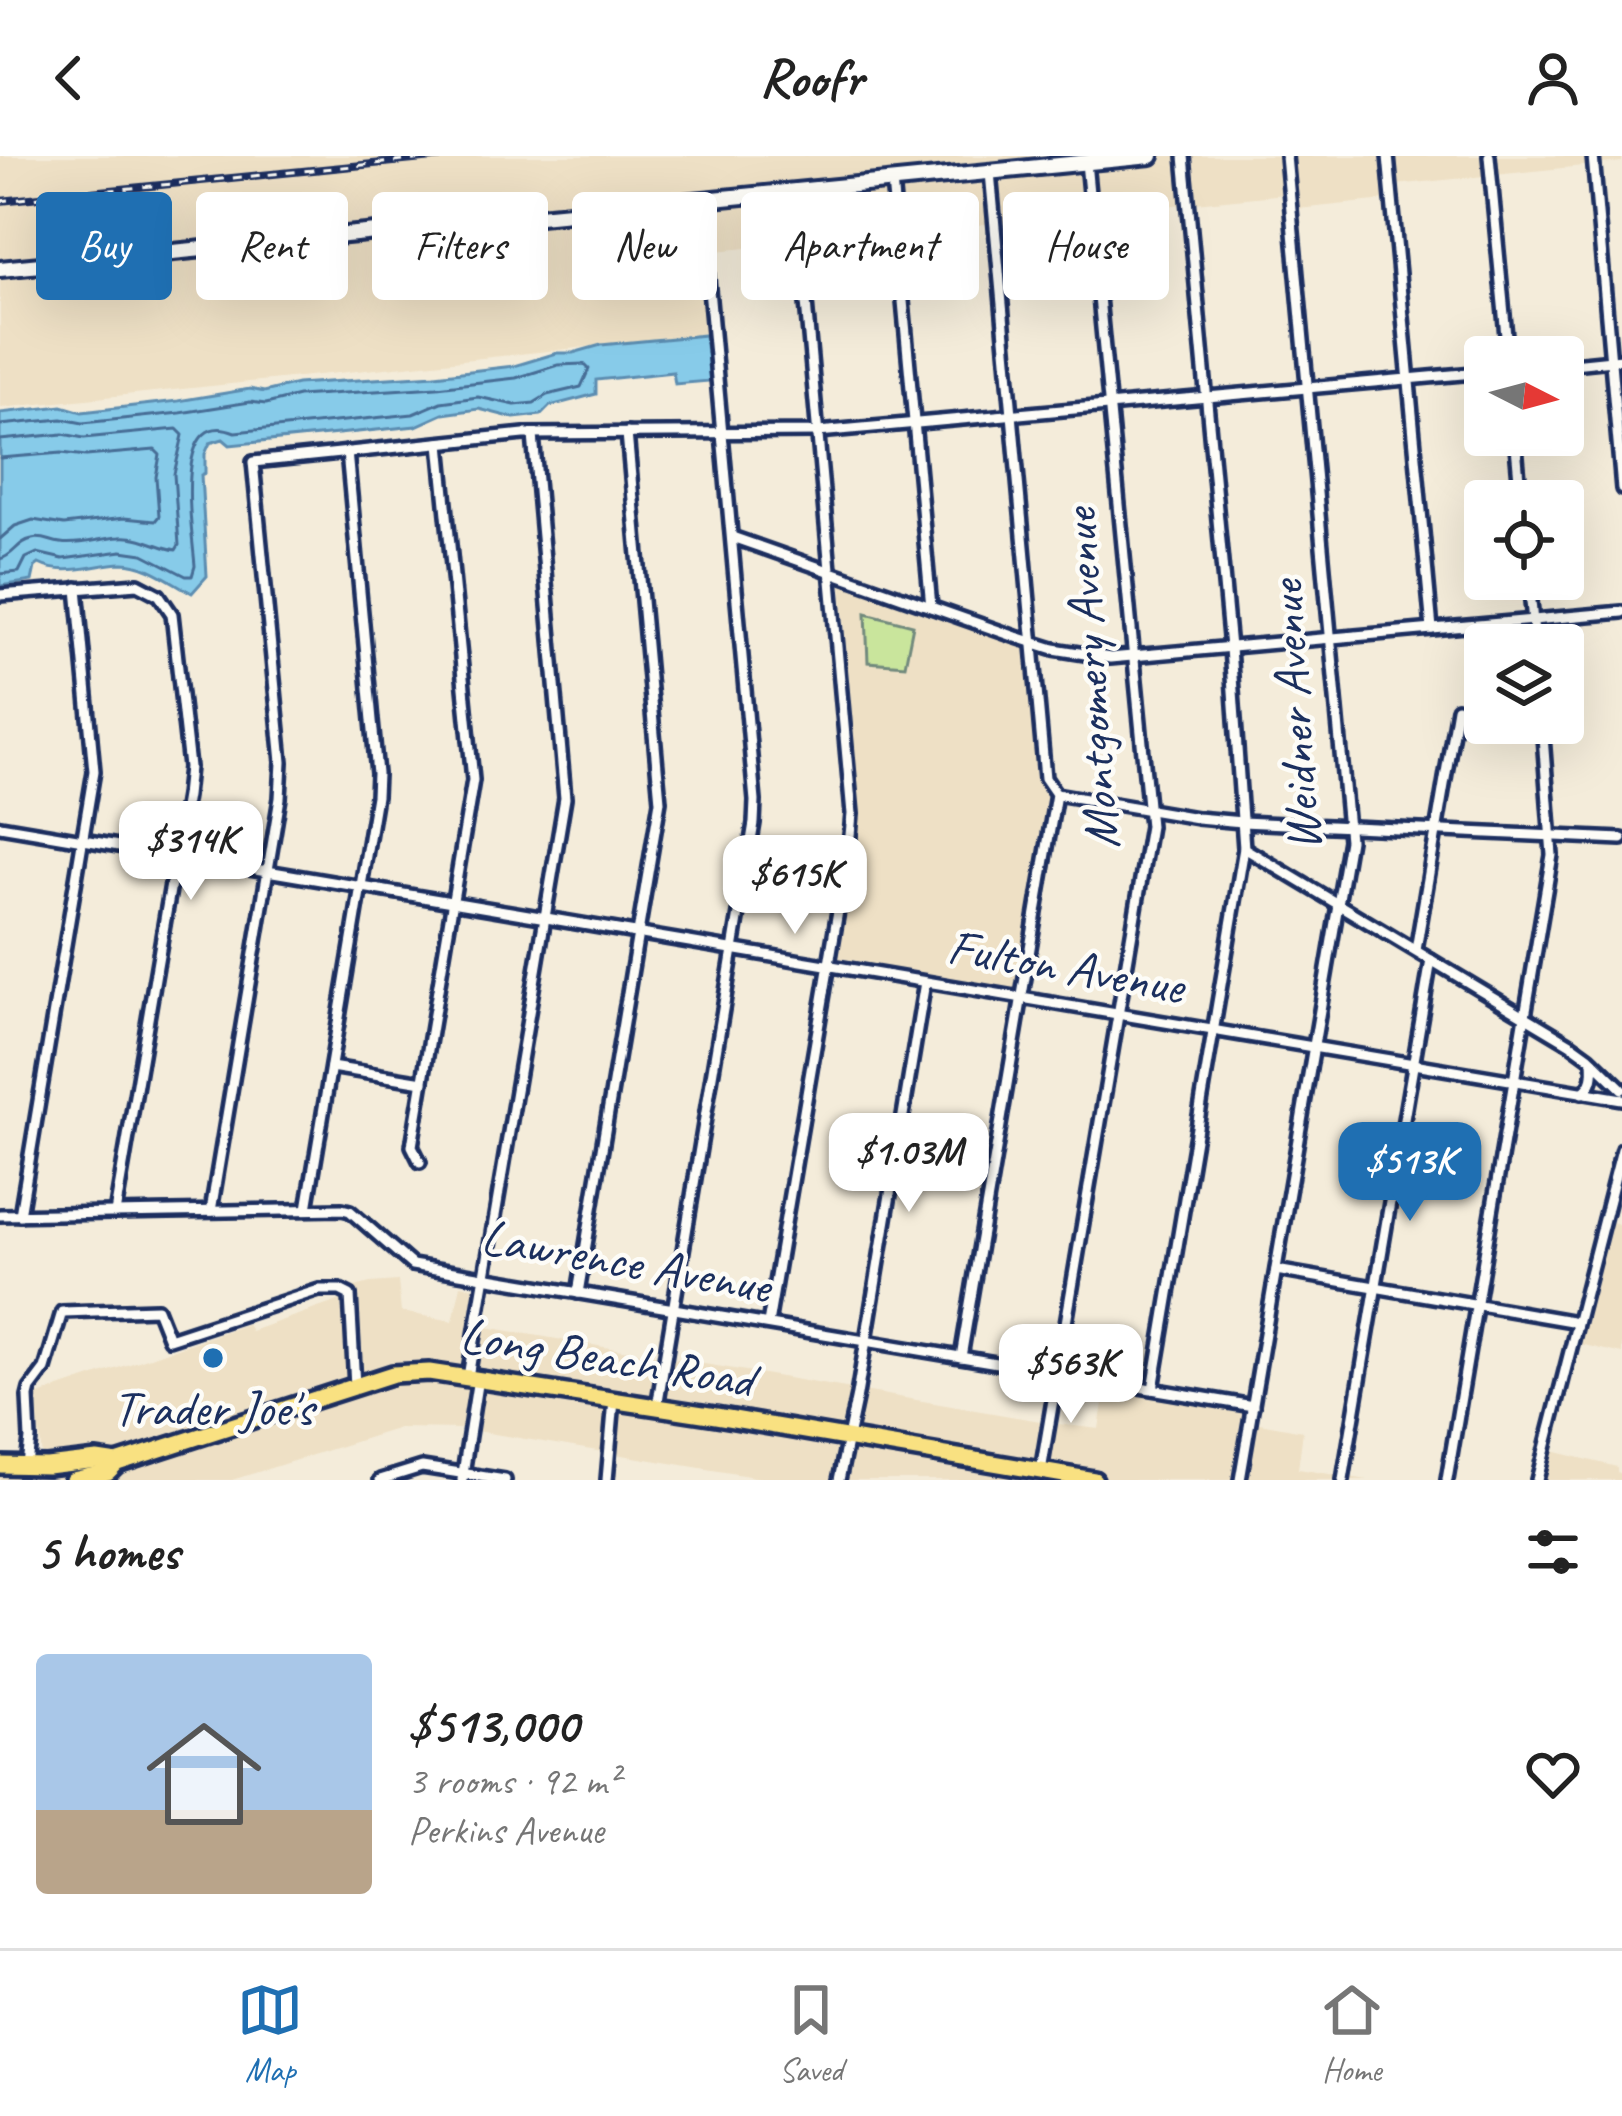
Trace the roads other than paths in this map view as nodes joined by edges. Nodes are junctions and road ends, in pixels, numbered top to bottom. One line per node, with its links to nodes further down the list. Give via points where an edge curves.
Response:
1 (1150, 156): 7 (main road)
2 (1184, 156): 21 (street)
3 (1286, 156): 20 (street, Weidner Avenue)
4 (1388, 156): 19 (street)
5 (1490, 156): 15 (street)
6 (1593, 156): 16 (street)
7 (1086, 162): 8 (main road); 22 (street, Montgomery Avenue)
8 (990, 172): 9 (main road); 23 (street)
9 (892, 182): 10 (main road); 24 (street)
10 (796, 191): 11 (main road); 26 (street)
11 (717, 198)
12 (572, 213): 13 (main road)
13 (0, 269)
14 (709, 300): 25 (street)
15 (1506, 336)
16 (1616, 360): 17 (street); 31 (street)
17 (1584, 363)
18 (1464, 374): 19 (street)
19 (1408, 380): 20 (street); 41 (street)
20 (1308, 388): 21 (street); 42 (street, Weidner Avenue)
21 (1207, 398): 22 (street); 44 (street)
22 (1109, 406): 23 (street); 45 (street, Montgomery Avenue)
23 (1012, 415): 24 (street); 43 (street)
24 (915, 424): 26 (street); 37 (street)
25 (722, 432): 26 (street); 27 (street); 32 (street)
26 (818, 432): 33 (street)
27 (627, 433): 28 (street); 64 (street, via 660,790)
28 (533, 435): 29 (street); 63 (street, via 566,783)
29 (440, 442): 30 (street); 61 (street, via 473,780)
30 (346, 452): 59 (street, via 253,462 282,762); 60 (street, via 377,774)
31 (1622, 489)
32 (732, 537): 33 (street); 65 (street, via 755,802)
33 (831, 572): 37 (street); 68 (street, via 852,814)
34 (76, 588): 35 (street); 56 (street, via 94,771); 58 (street, via 138,584 166,604 189,767)
35 (0, 595)
36 (1530, 600): 39 (street)
37 (932, 607): 43 (street)
38 (1622, 612): 39 (street)
39 (1532, 620): 40 (street); 41 (street)
40 (1532, 624)
41 (1432, 629): 42 (street)
42 (1330, 639): 44 (street); 52 (street, Weidner Avenue)
43 (1033, 642): 45 (street); 48 (street, via 1045,778)
44 (1229, 648): 45 (street); 50 (street)
45 (1132, 657): 49 (street, Montgomery Avenue)
46 (1457, 708): 53 (street)
47 (1544, 744): 54 (street)
48 (1056, 794): 49 (street); 70 (street)
49 (1146, 809): 50 (street); 71 (street, Montgomery Avenue, via 1150,826)
50 (1242, 822): 52 (street); 57 (street)
51 (0, 826): 56 (street, Fulton Avenue)
52 (1348, 827): 53 (street); 62 (street, Weidner Avenue)
53 (1437, 831): 54 (street); 66 (street)
54 (1552, 836): 55 (street); 72 (street)
55 (1622, 839)
56 (83, 840): 58 (street, Fulton Avenue); 88 (street)
57 (1244, 848): 62 (street); 73 (street)
58 (176, 856): 59 (street, Fulton Avenue); 87 (street)
59 (268, 872): 60 (street, Fulton Avenue); 86 (street)
60 (361, 887): 61 (street, Fulton Avenue); 77 (street)
61 (453, 902): 63 (street, Fulton Avenue); 78 (street)
62 (1338, 904): 66 (street); 74 (street, Weidner Avenue)
63 (546, 919): 64 (street, Fulton Avenue); 91 (street)
64 (638, 934): 65 (street, Fulton Avenue); 93 (street)
65 (733, 950): 68 (street, Fulton Avenue); 95 (street)
66 (1416, 950): 67 (street)
67 (1432, 960): 72 (street); 76 (street)
68 (829, 966): 69 (street, Fulton Avenue); 97 (street)
69 (925, 982): 70 (street, Fulton Avenue); 98 (street)
70 (1021, 998): 71 (street, Fulton Avenue); 99 (street)
71 (1118, 1015): 73 (street, Fulton Avenue); 100 (street, Montgomery Avenue)
72 (1525, 1017): 75 (street); 79 (street)
73 (1214, 1031): 74 (street, Fulton Avenue); 103 (street)
74 (1314, 1048): 76 (street, Fulton Avenue); 90 (street, Weidner Avenue)
75 (1592, 1060): 80 (street); 81 (street, via 1594,1076)
76 (1414, 1065): 79 (street, Fulton Avenue); 92 (street)
77 (331, 1067): 78 (street); 85 (street)
78 (423, 1082): 84 (street, via 412,1146)
79 (1514, 1082): 81 (street, Fulton Avenue); 94 (street)
80 (1622, 1087)
81 (1582, 1093): 82 (street, Fulton Avenue)
82 (1622, 1099)
83 (1622, 1149): 96 (street)
84 (420, 1162)
85 (307, 1209): 86 (street, Lawrence Avenue); 91 (street, Lawrence Avenue, via 350,1211 412,1265)
86 (211, 1211): 87 (street, Lawrence Avenue)
87 (115, 1213): 88 (street, Lawrence Avenue)
88 (20, 1214): 89 (street, Lawrence Avenue)
89 (0, 1215)
90 (1276, 1270): 92 (street); 105 (street, Weidner Avenue)
91 (485, 1277): 93 (street, Lawrence Avenue); 101 (street)
92 (1376, 1287): 94 (street); 121 (street)
93 (578, 1293): 95 (street, Lawrence Avenue)
94 (1476, 1304): 96 (street); 122 (street)
95 (672, 1308): 97 (street, Lawrence Avenue); 106 (street)
96 (1577, 1322): 123 (street)
97 (768, 1324): 98 (street, Lawrence Avenue)
98 (866, 1341): 99 (street, Lawrence Avenue); 107 (street)
99 (961, 1357): 100 (street, Lawrence Avenue)
100 (1057, 1373): 103 (street, Lawrence Avenue); 111 (street, Montgomery Avenue)
101 (473, 1377): 102 (main road, Long Beach Road, via 407,1372); 104 (main road, Long Beach Road); 113 (street)
102 (355, 1386): 108 (main road, Long Beach Road); 110 (street, via 350,1295 340,1290 169,1339 158,1309 62,1312 28,1396)
103 (1153, 1389): 105 (street, Lawrence Avenue)
104 (614, 1400): 106 (main road, Long Beach Road); 117 (street)
105 (1253, 1406): 120 (street, Weidner Avenue)
106 (657, 1407): 107 (main road, Long Beach Road)
107 (847, 1438): 111 (main road, Long Beach Road); 118 (street)
108 (117, 1463): 112 (main road, Long Beach Road); 114 (main road, Long Beach Road)
109 (0, 1465): 110 (main road, Long Beach Road)
110 (27, 1466): 112 (main road, Long Beach Road)
111 (1040, 1471): 119 (main road, Long Beach Road)
112 (48, 1473)
113 (462, 1476): 115 (street, via 422,1467); 116 (street)
114 (73, 1480)
115 (380, 1480)
116 (505, 1480)
117 (607, 1480)
118 (839, 1480)
119 (1094, 1480)
120 (1240, 1480)
121 (1343, 1480)
122 (1447, 1480)
123 (1537, 1480)

